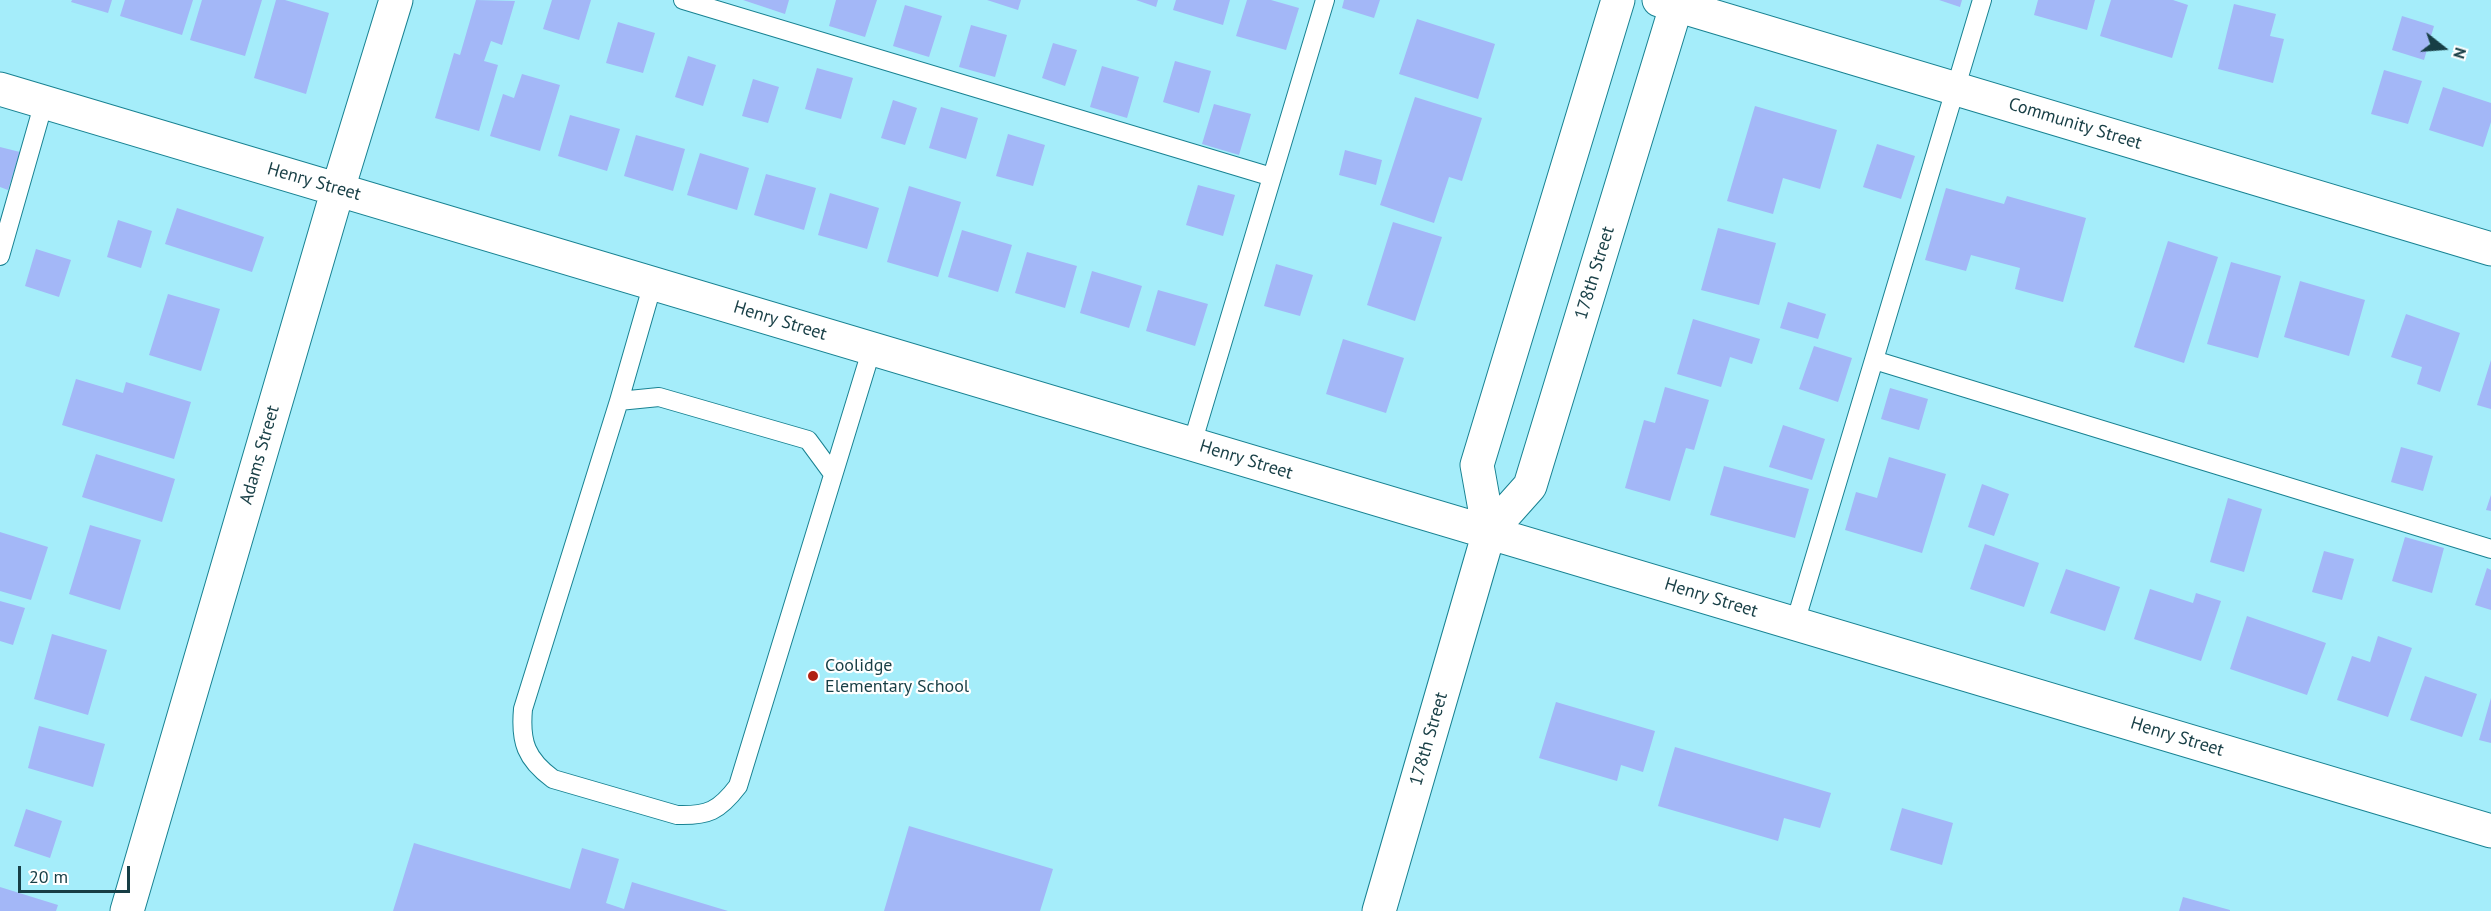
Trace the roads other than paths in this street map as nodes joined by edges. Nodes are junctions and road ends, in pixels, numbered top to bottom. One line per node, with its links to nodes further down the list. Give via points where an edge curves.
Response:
1 (396, 0): 11 (street, Adams Street)
2 (683, 0): 10 (lane)
3 (1325, 0): 10 (lane)
4 (1618, 0): 20 (street, 178th Street, via 1477,465)
5 (1982, 0): 7 (lane)
6 (1672, 2): 7 (street, Community Street); 20 (street, 178th Street, via 1530,486)
7 (1956, 88): 12 (street, Community Street); 16 (lane)
8 (0, 89): 9 (street, Henry Street)
9 (44, 102): 11 (street, Henry Street); 13 (lane)
10 (1272, 177): 18 (lane)
11 (338, 189): 14 (street, Henry Street); 24 (street, Adams Street)
12 (2491, 249)
13 (0, 256)
14 (653, 283): 15 (street, Henry Street); 17 (lane)
15 (872, 348): 18 (street, Henry Street); 19 (lane)
16 (1874, 360): 21 (lane); 22 (lane)
17 (619, 401): 19 (lane, via 659,397 808,440); 19 (lane, via 523,709 522,729 528,754 553,779 677,815 709,813 725,803 738,786)
18 (1192, 444): 20 (street, Henry Street)
19 (833, 474)
20 (1489, 532): 22 (street, Henry Street); 25 (street, 178th Street)
21 (2491, 549)
22 (1795, 623): 23 (street, Henry Street)
23 (2491, 831)
24 (127, 911)
25 (1379, 911)

